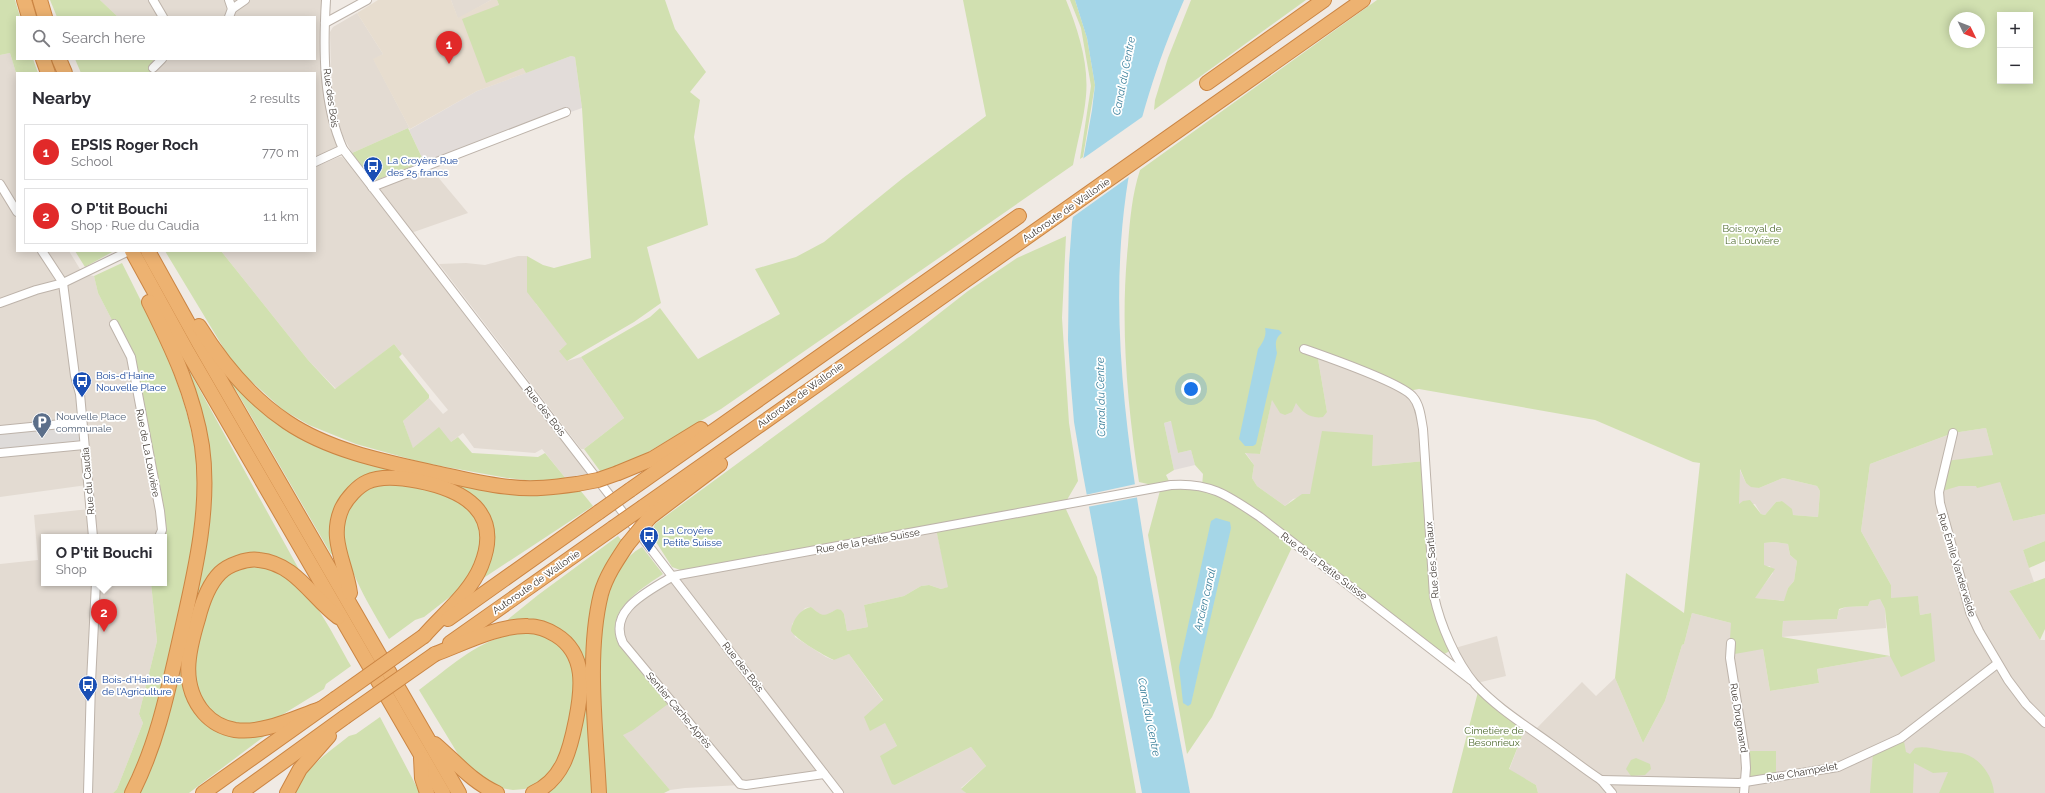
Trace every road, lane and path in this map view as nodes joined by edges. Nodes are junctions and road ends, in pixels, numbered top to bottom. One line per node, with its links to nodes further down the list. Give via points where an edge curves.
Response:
1 (24, 0): 11 (highway)
2 (40, 0): 12 (highway)
3 (153, 0): 13 (street)
4 (229, 0): 10 (street)
5 (245, 0): 10 (street)
6 (326, 0): 15 (street, Rue des Bois)
7 (367, 0): 15 (street)
8 (1324, 0): 22 (highway)
9 (1363, 0): 40 (highway, Autoroute de Wallonie)
10 (232, 9): 14 (street)
11 (29, 16)
12 (45, 16)
13 (162, 16)
14 (229, 16)
15 (325, 23): 24 (street, Rue des Bois, via 326,81 334,125)
16 (43, 60): 20 (highway)
17 (60, 60): 21 (highway)
18 (161, 60): 19 (street)
19 (153, 68)
20 (48, 72)
21 (65, 72)
22 (1207, 83)
23 (566, 112): 27 (street)
24 (343, 149): 25 (street); 27 (street, Rue des Bois)
25 (316, 162)
26 (0, 184): 28 (street)
27 (372, 187): 50 (street, Rue des Bois)
28 (16, 210)
29 (1019, 216): 41 (highway, Autoroute de Wallonie)
30 (43, 252): 36 (street)
31 (129, 252): 36 (street)
32 (132, 252): 35 (highway)
33 (149, 252): 34 (highway)
34 (159, 272): 41 (highway, bridge, via 176,288 210,343 238,379 288,423 341,448 393,464 510,487 540,489 598,480 618,473 652,459); 52 (highway)
35 (147, 280): 53 (highway); 68 (highway, via 148,298 181,371 197,422 204,468 204,496 194,575 166,701 149,756)
36 (63, 283): 37 (street); 42 (street, Rue du Caudia)
37 (0, 303)
38 (114, 324): 49 (street, Rue de La Louvière, via 131,357 160,511)
39 (1304, 349): 58 (street, Rue des Sartiaux, via 1404,388 1417,402 1423,429 1434,596 1446,635)
40 (833, 371): 41 (highway); 47 (highway, Autoroute de Wallonie, via 739,439)
41 (786, 380): 54 (highway, Autoroute de Wallonie, bridge)
42 (82, 422): 43 (street); 45 (street, Rue du Caudia)
43 (0, 430)
44 (1952, 433): 57 (street, Rue Émile Vandervelde, via 1940,492 1940,508 1970,612)
45 (84, 445): 46 (street); 48 (street, Rue du Caudia)
46 (0, 453)
47 (647, 512): 56 (highway, Autoroute de Wallonie, bridge, via 613,528); 77 (highway, bridge, via 612,568 602,593 593,645)
48 (93, 534)
49 (160, 534)
50 (673, 576): 58 (street, Rue de la Petite Suisse, via 1162,486 1200,486 1231,497); 64 (street, Rue des Bois); 64 (street, Sentier Cache-Après, via 628,607 619,626 623,643 742,785)
51 (96, 586): 67 (street)
52 (352, 605): 54 (highway, via 348,581 338,550 337,534 340,514 349,498 366,482 380,479 412,480 451,490 470,500 478,510 486,527 487,546 480,567 468,588); 62 (highway)
53 (344, 621): 59 (highway, via 322,605 296,575 258,559 244,561 220,573 208,590 191,642 187,668 190,689 196,703 207,717 220,726 236,730 255,730); 63 (highway)
54 (424, 636): 59 (highway, Autoroute de Wallonie, bridge)
55 (1730, 642): 66 (street, Rue Drugmand, via 1730,658 1745,753)
56 (435, 654): 60 (highway, Autoroute de Wallonie, bridge); 76 (highway, via 508,628 527,626 540,627 551,632 561,638 574,652 581,677 581,696 570,750 560,771 551,782)
57 (1997, 664): 61 (street, Rue Émile Vandervelde, via 2022,698); 66 (street, Rue Champelet, via 1911,731 1876,751 1828,770)
58 (1472, 680): 65 (street, Rue des Sartiaux, via 1507,713)
59 (320, 709): 69 (highway, Autoroute de Wallonie)
60 (345, 717): 70 (highway, Autoroute de Wallonie); 71 (highway, via 300,769)
61 (2045, 723)
62 (427, 737): 74 (highway); 75 (highway, via 482,786)
63 (421, 755): 72 (highway, via 422,778); 73 (highway)
64 (824, 774): 78 (street, Rue des Bois)
65 (1601, 780): 66 (street, Rue Champelet); 79 (street, Rue des Sartiaux)
66 (1745, 782): 80 (street, Rue Drugmand)
67 (88, 793)
68 (132, 793)
69 (203, 793)
70 (240, 793)
71 (286, 793)
72 (427, 793)
73 (443, 793)
74 (459, 793)
75 (497, 793)
76 (533, 793)
77 (599, 793)
78 (839, 793)
79 (1612, 793)
80 (1744, 793)

